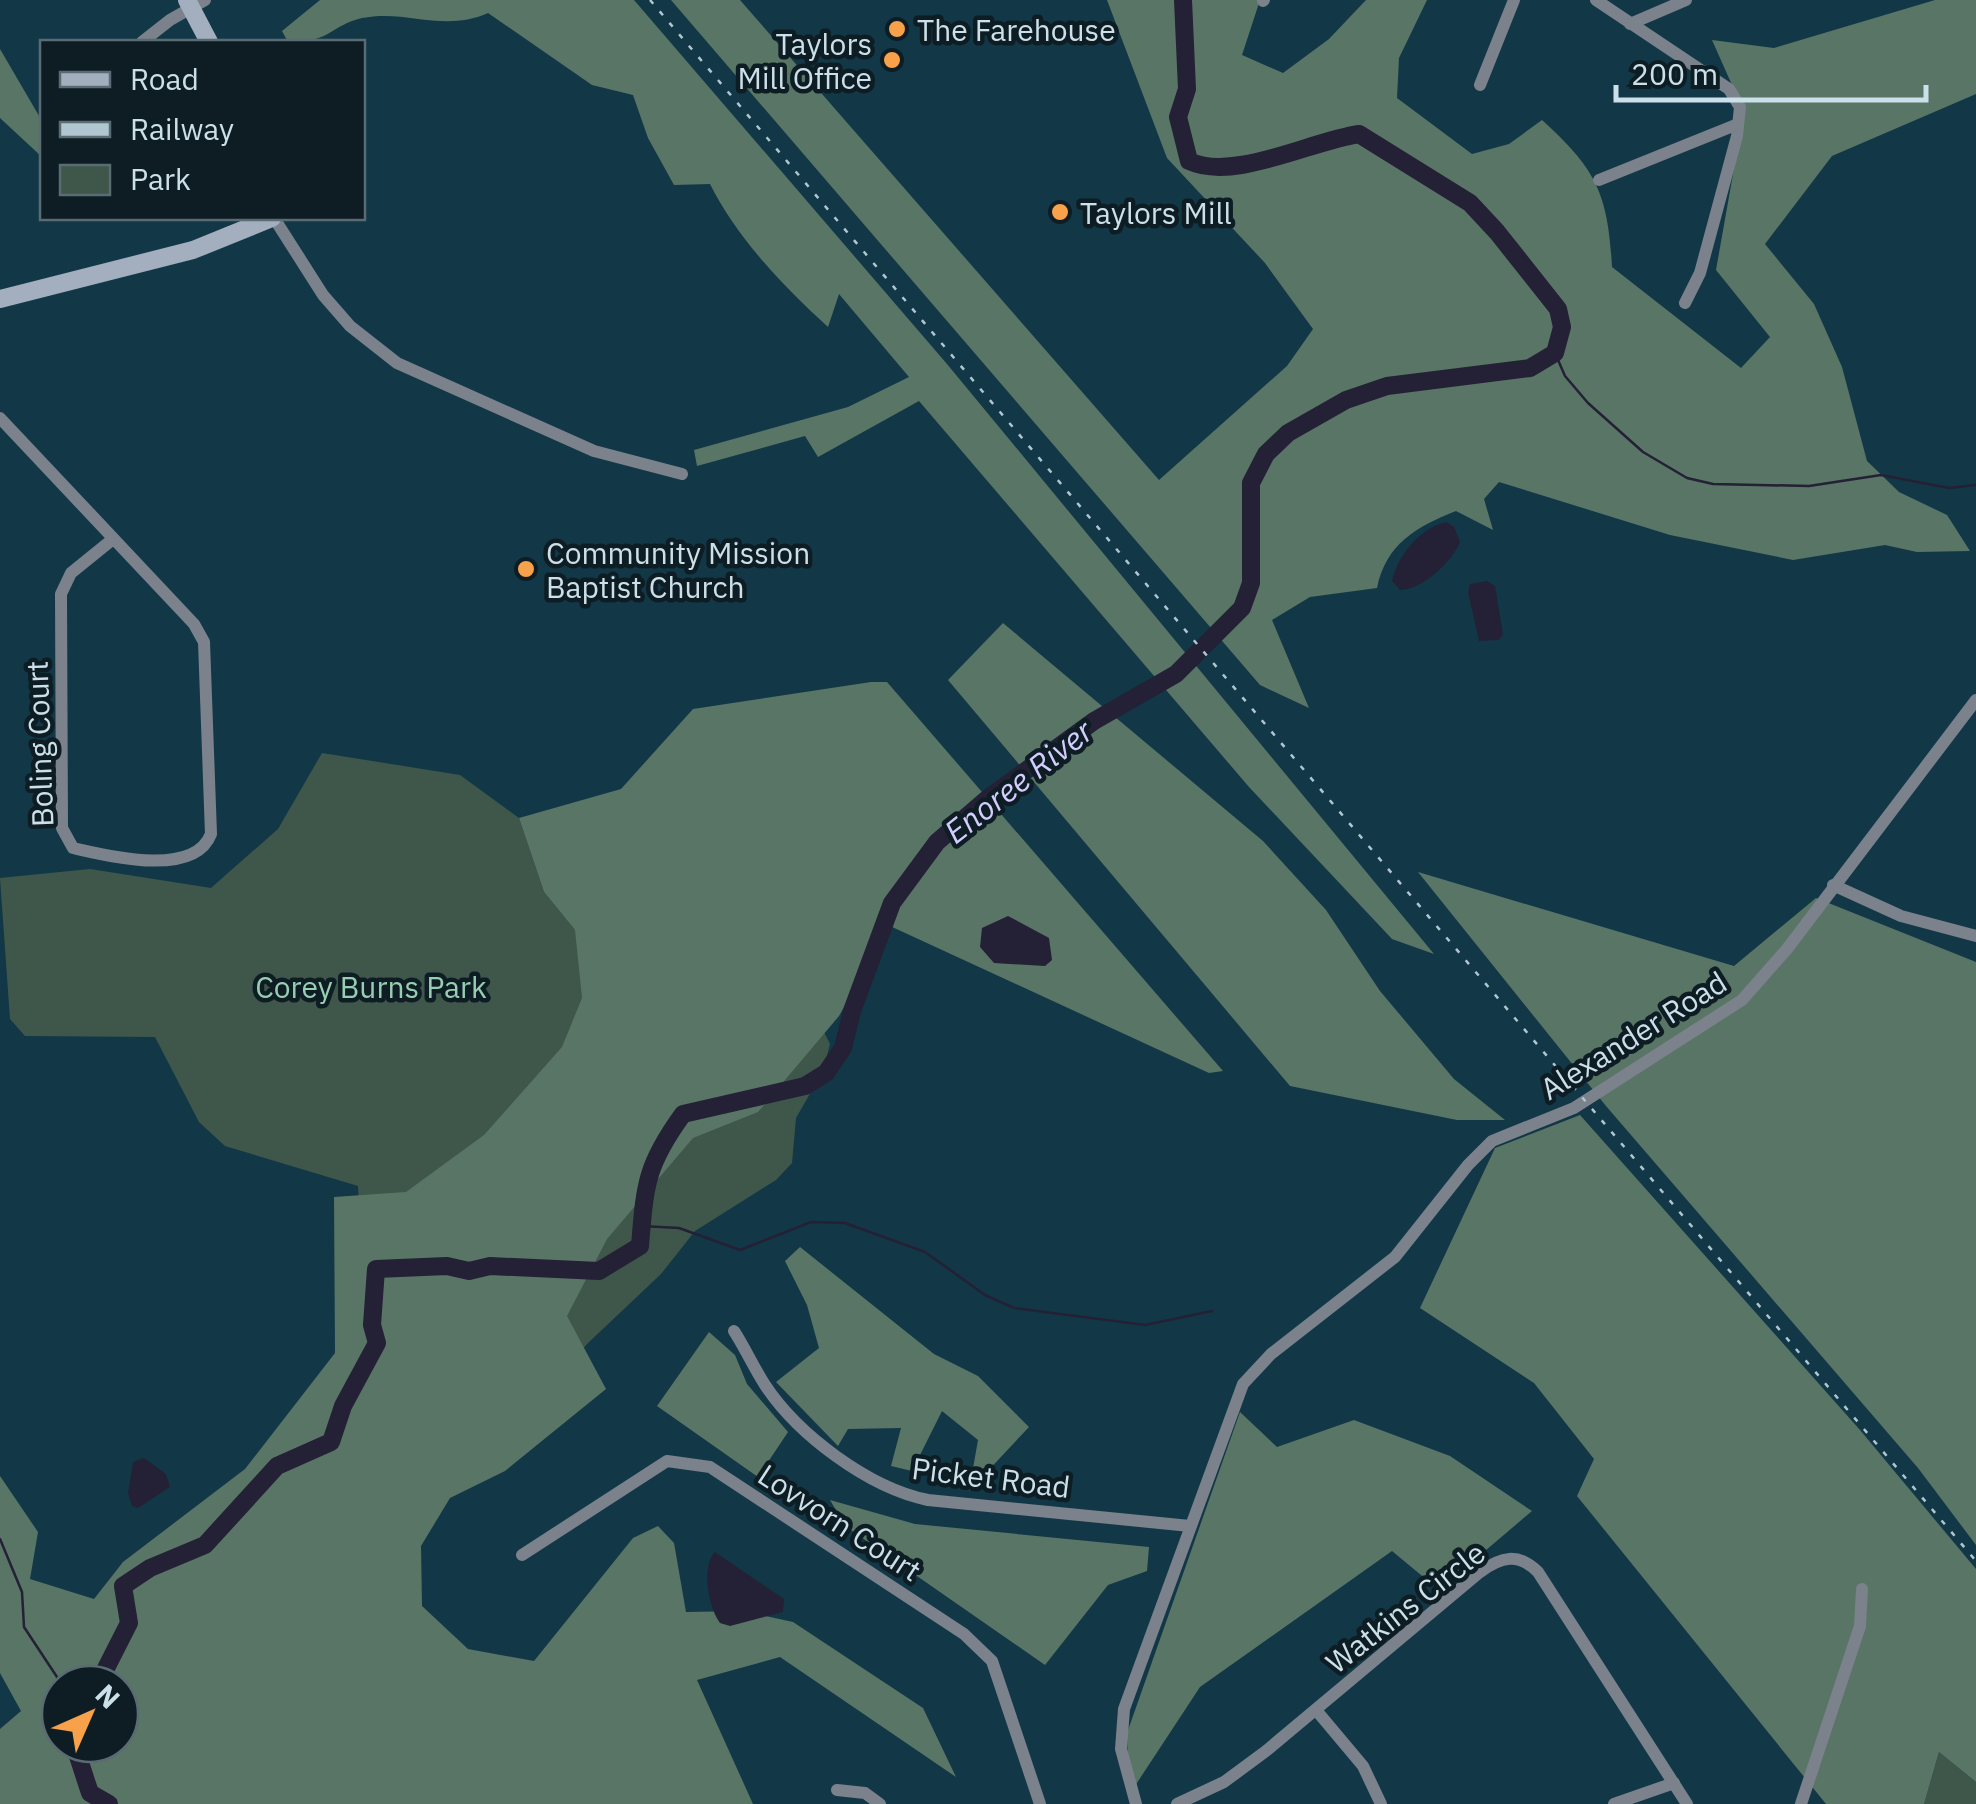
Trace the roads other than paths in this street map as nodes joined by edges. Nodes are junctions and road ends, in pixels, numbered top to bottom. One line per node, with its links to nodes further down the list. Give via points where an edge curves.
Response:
1 (1514, 0): 8 (street)
2 (1596, 0): 5 (street)
3 (1686, 0): 5 (street)
4 (194, 3): 6 (street); 7 (street)
5 (1630, 24): 9 (street, via 1734,94)
6 (145, 40)
7 (208, 40)
8 (1480, 84)
9 (1738, 124): 10 (street); 14 (street, via 1700,273)
10 (1599, 180)
11 (268, 220): 13 (street, via 189,251)
12 (274, 220): 16 (street, via 323,295 396,363 594,451)
13 (0, 299)
14 (1685, 304)
15 (0, 418): 17 (street, Boling Court)
16 (682, 474)
17 (113, 540): 17 (street, Boling Court, via 70,573 61,594 62,828 72,848 182,858 202,848 211,834 207,652 194,624)
18 (1976, 700): 19 (street, Alexander Road)
19 (1833, 885): 20 (street, via 1901,916); 22 (street, Alexander Road, via 1742,1000 1574,1108 1492,1141 1396,1258 1261,1362 1234,1400)
20 (1976, 936)
21 (734, 1331): 22 (street, Picket Road, via 789,1413 897,1492)
22 (1190, 1526): 30 (street, Alexander Road, via 1122,1720 1121,1749)
23 (522, 1556): 29 (street, Lovvorn Court, via 667,1461 710,1467 964,1634 992,1661)
24 (1862, 1589): 35 (street, via 1860,1626)
25 (1316, 1710): 26 (street, Watkins Circle, via 1480,1572 1500,1559 1520,1559 1538,1572); 31 (street, Watkins Circle, via 1224,1782); 32 (street, via 1362,1766)
26 (1674, 1784): 33 (street); 34 (street, Watkins Circle)
27 (836, 1790): 28 (street, via 865,1792)
28 (880, 1804)
29 (1040, 1804)
30 (1136, 1804)
31 (1177, 1804)
32 (1381, 1804)
33 (1614, 1804)
34 (1687, 1804)
35 (1801, 1804)

